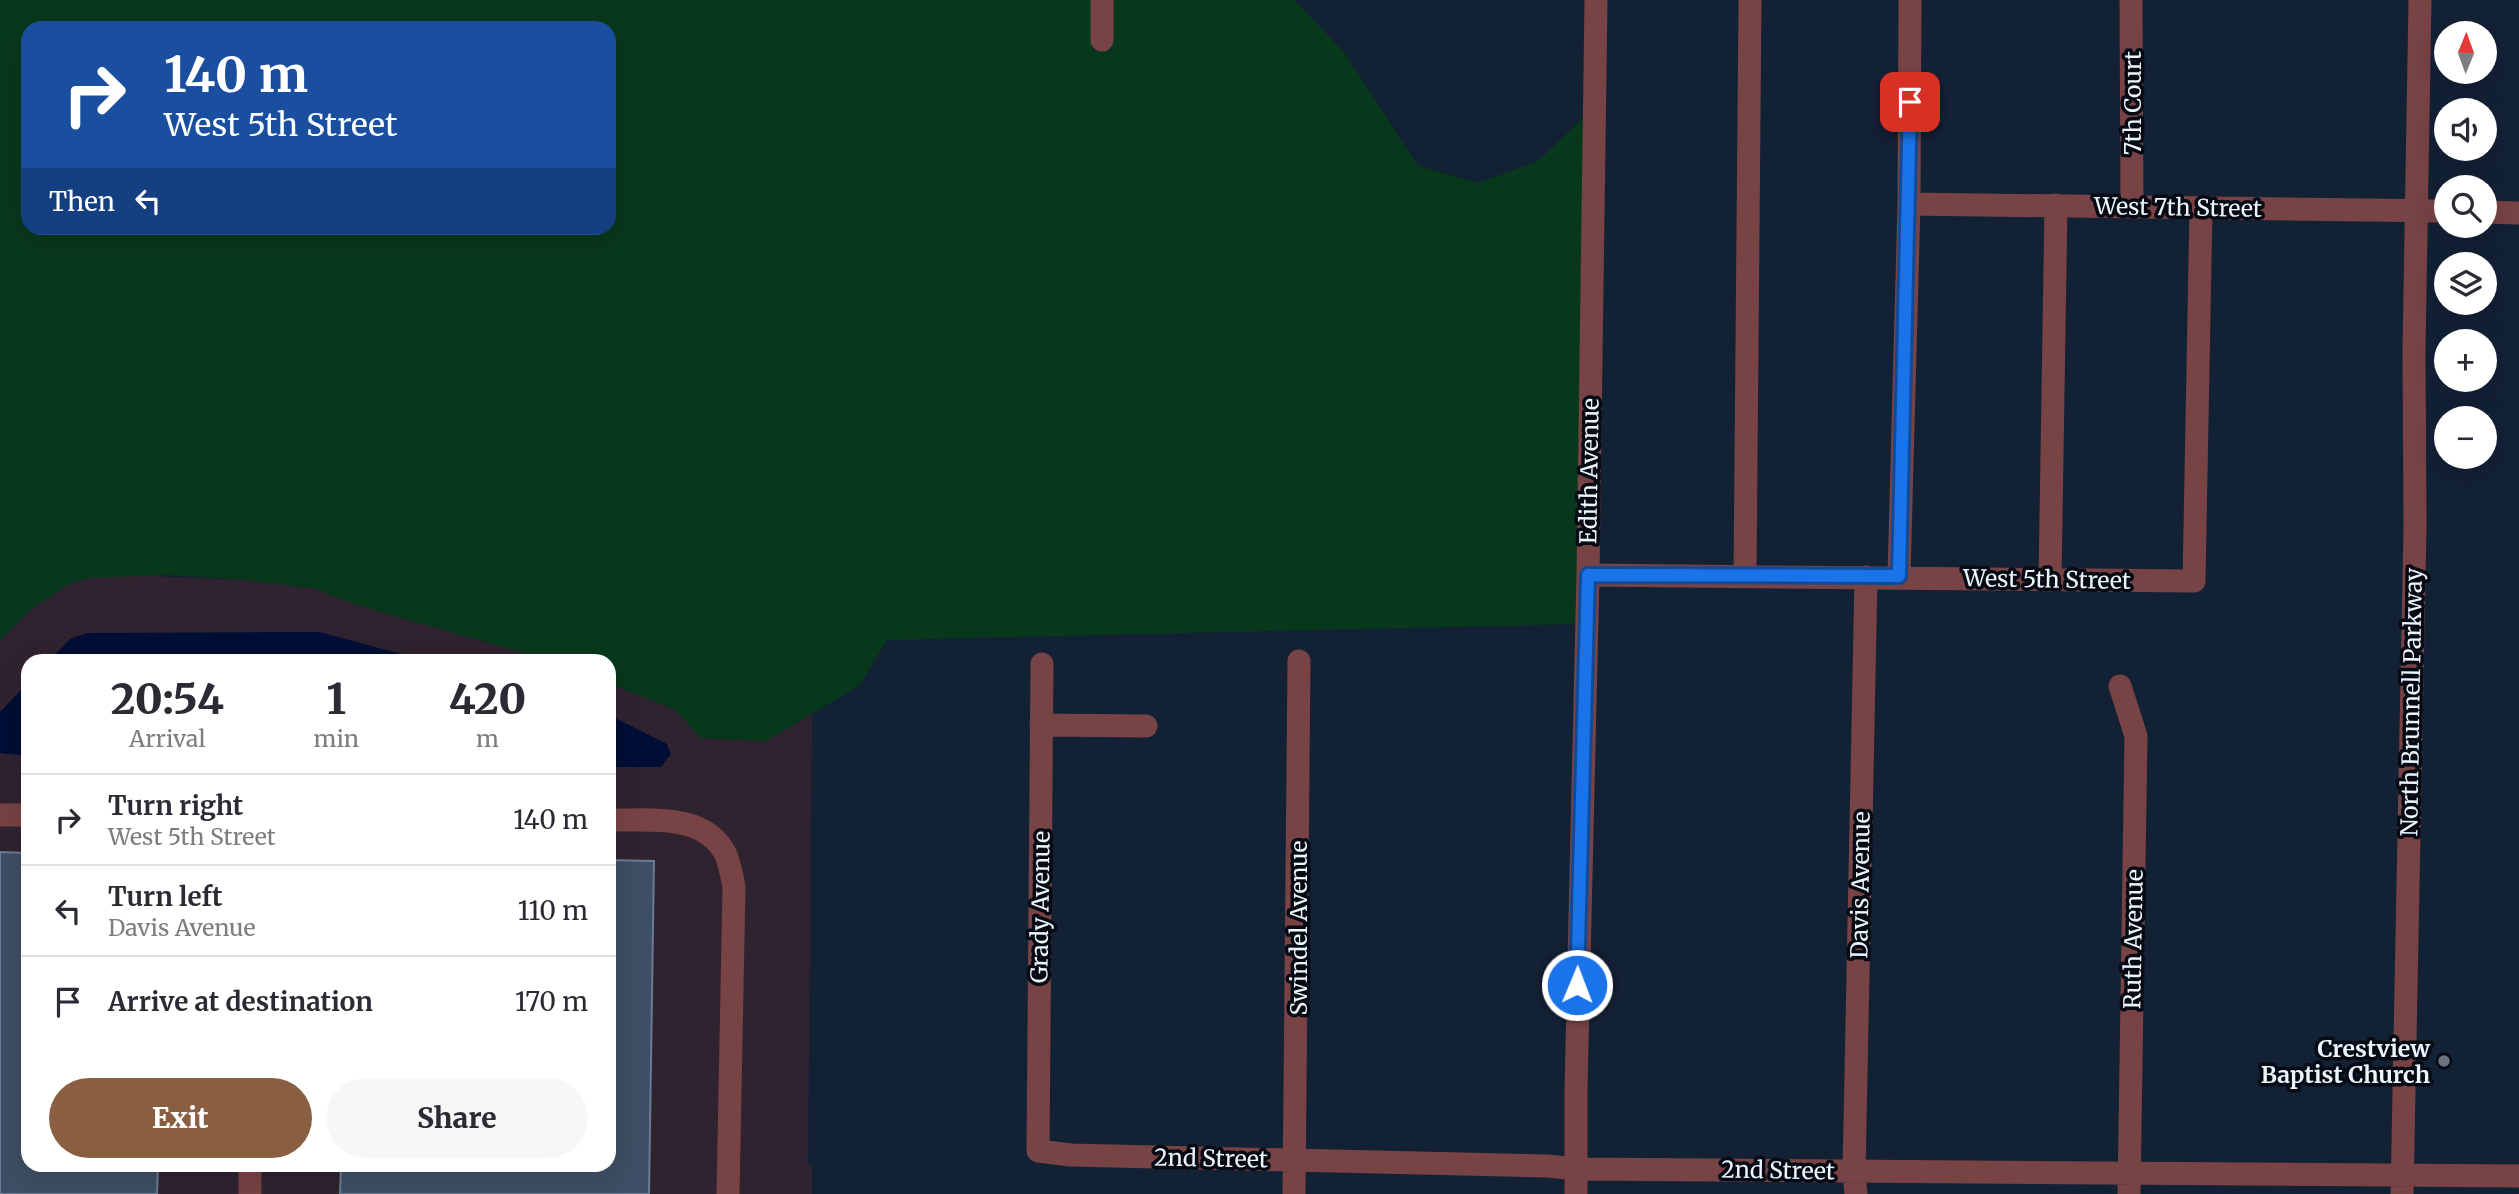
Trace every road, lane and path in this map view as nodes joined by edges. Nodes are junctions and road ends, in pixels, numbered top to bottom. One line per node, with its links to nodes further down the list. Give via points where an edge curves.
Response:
1 (1102, 0): 7 (street)
2 (1596, 0): 16 (street, Edith Avenue)
3 (1750, 0): 17 (street)
4 (1910, 0): 8 (street)
5 (2132, 0): 10 (street, 7th Court)
6 (2420, 0): 12 (street, North Brunnell Parkway)
7 (1102, 40)
8 (1909, 204): 9 (street, West 7th Street); 18 (street)
9 (2056, 205): 10 (street, West 7th Street); 20 (street)
10 (2132, 206): 11 (street, West 7th Street)
11 (2201, 208): 12 (street, West 7th Street); 20 (street, West 5th Street, via 2194,581)
12 (2417, 210): 13 (street, West 7th Street); 36 (street, North Brunnell Parkway)
13 (2434, 211)
14 (2497, 212): 15 (street)
15 (2519, 213)
16 (1588, 575): 17 (street); 31 (street, Edith Avenue)
17 (1745, 576): 19 (street)
18 (1899, 576): 19 (street, West 5th Street); 20 (street, West 5th Street)
19 (1866, 577): 34 (street, Davis Avenue)
20 (2050, 580)
21 (1300, 661): 30 (street, Swindel Avenue)
22 (1042, 664): 24 (street, Grady Avenue)
23 (2120, 686): 35 (street, Ruth Avenue, via 2136,736)
24 (1041, 724): 25 (street); 29 (street, Grady Avenue)
25 (1146, 726)
26 (0, 815): 27 (street)
27 (21, 815)
28 (616, 820): 38 (street, via 679,821 707,831 726,855 734,887)
29 (1038, 1151): 30 (street, 2nd Street)
30 (1295, 1160): 31 (street, 2nd Street); 39 (street, Swindel Avenue)
31 (1577, 1169): 34 (street, 2nd Street, via 1824,1170); 40 (street, Edith Avenue)
32 (250, 1172): 37 (street)
33 (2519, 1177): 36 (street, 2nd Street)
34 (1855, 1183): 35 (street, 2nd Street)
35 (2129, 1183): 36 (street, 2nd Street)
36 (2402, 1184)
37 (250, 1194)
38 (728, 1194)
39 (1294, 1194)
40 (1576, 1194)

